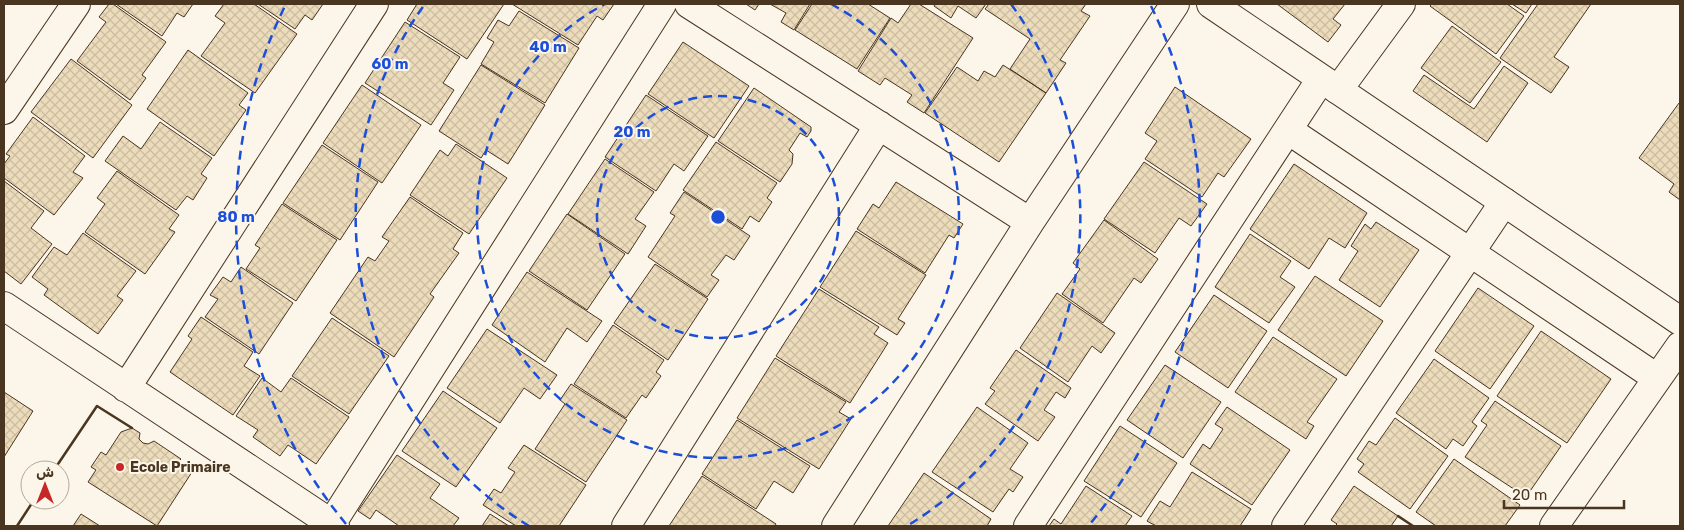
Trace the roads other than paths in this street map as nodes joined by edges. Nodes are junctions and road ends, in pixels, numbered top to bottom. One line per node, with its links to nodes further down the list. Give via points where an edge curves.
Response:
1 (76, 4): 9 (street)
2 (374, 4): 19 (street)
3 (662, 4): 20 (street)
4 (689, 4): 10 (street)
5 (1175, 4): 13 (street)
6 (1211, 4): 8 (street)
7 (1401, 4): 8 (street)
8 (1330, 84): 11 (street); 12 (street)
9 (4, 110)
10 (879, 125): 13 (street); 21 (street)
11 (1288, 130): 14 (street); 23 (street)
12 (1504, 202): 14 (street); 16 (street)
13 (1030, 222): 22 (street)
14 (1470, 252): 18 (street); 24 (street)
15 (4, 306): 19 (street)
16 (1680, 321)
17 (1680, 346): 18 (street)
18 (1657, 378): 25 (street)
19 (126, 388): 20 (street)
20 (332, 526)
21 (626, 526)
22 (836, 526)
23 (1028, 526)
24 (1286, 526)
25 (1554, 526)

